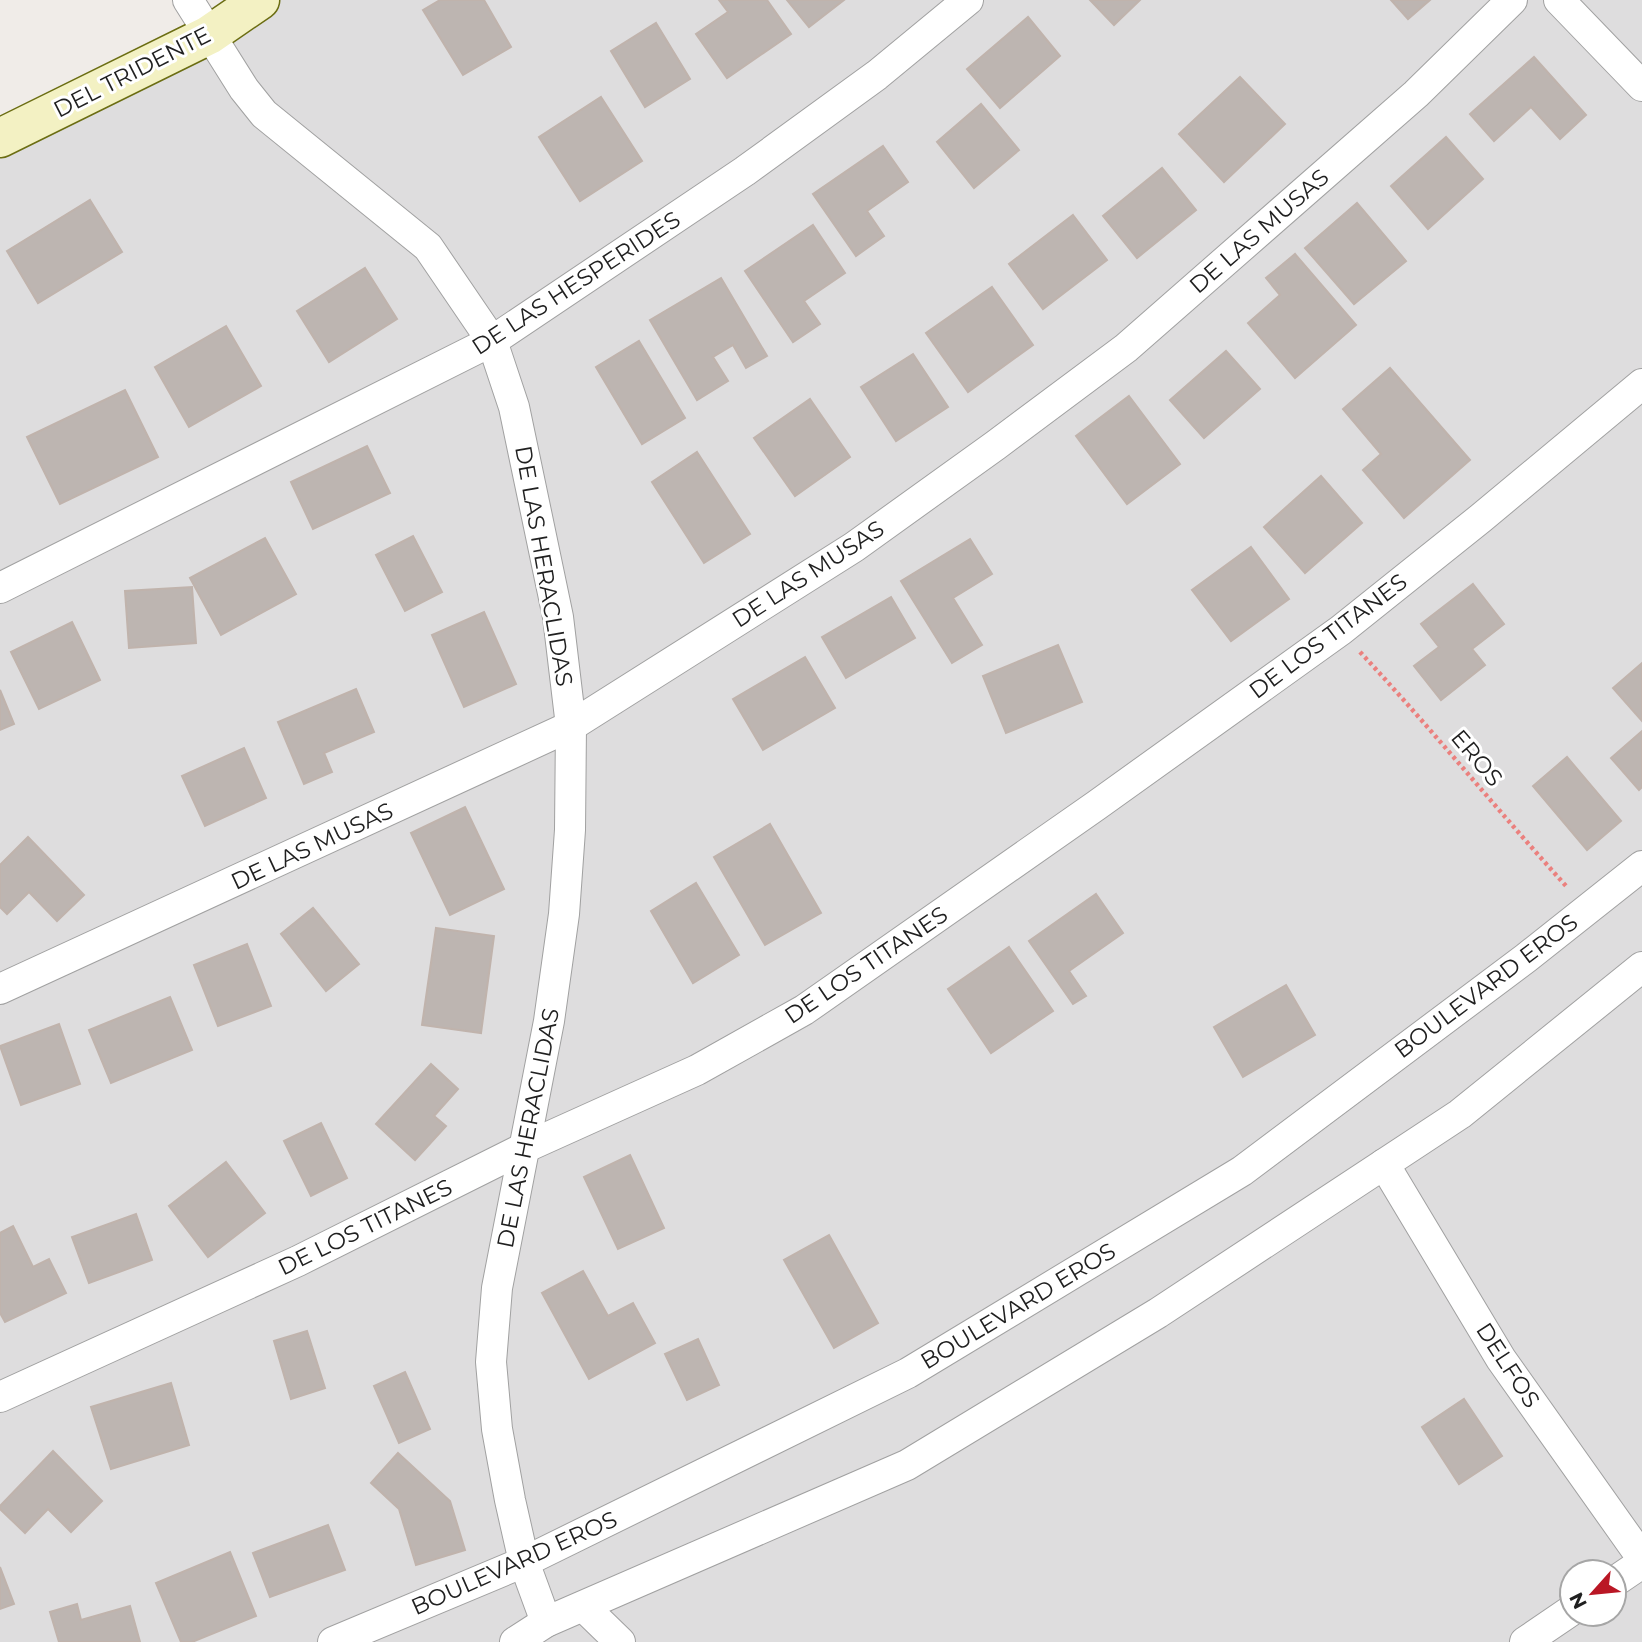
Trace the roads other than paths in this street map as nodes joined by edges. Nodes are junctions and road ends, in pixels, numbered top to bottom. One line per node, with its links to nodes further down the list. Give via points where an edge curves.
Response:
1 (188, 0): 6 (street, DE LAS HERACLIDAS)
2 (260, 0): 6 (main road, DEL TRIDENTE)
3 (968, 0): 9 (street, DE LAS HESPERIDES, via 877,75 746,171)
4 (1512, 0): 12 (street, DE LAS MUSAS, via 1416,94 1126,348 854,547)
5 (1559, 0): 7 (street)
6 (209, 35): 8 (main road, DEL TRIDENTE); 9 (street, DE LAS HERACLIDAS, via 264,114 428,247)
7 (1642, 86)
8 (0, 138)
9 (492, 341): 11 (street, DE LAS HESPERIDES); 12 (street, DE LAS HERACLIDAS, via 514,407 558,617)
10 (1642, 384): 16 (street, DE LOS TITANES, via 1341,630 804,1010 697,1070)
11 (0, 589)
12 (571, 726): 15 (street, DE LAS MUSAS); 16 (street, DE LAS HERACLIDAS, via 564,914)
13 (1642, 866): 20 (street, BOULEVARD EROS, via 1242,1171 908,1373)
14 (1642, 967): 17 (street, via 1460,1114)
15 (0, 989)
16 (524, 1148): 18 (street, DE LOS TITANES, via 298,1261); 20 (street, DE LAS HERACLIDAS, via 497,1288 491,1362 497,1429)
17 (1384, 1164): 19 (street, DELFOS, via 1501,1359); 22 (street, via 1158,1313 907,1465)
18 (0, 1396)
19 (1642, 1560): 21 (street)
20 (524, 1562): 24 (street, DE LAS HERACLIDAS); 25 (street, BOULEVARD EROS)
21 (1628, 1571)
22 (584, 1607): 24 (street); 27 (street)
23 (1558, 1620): 28 (street)
24 (546, 1622): 26 (street)
25 (333, 1642)
26 (515, 1642)
27 (621, 1642)
28 (1525, 1642)

